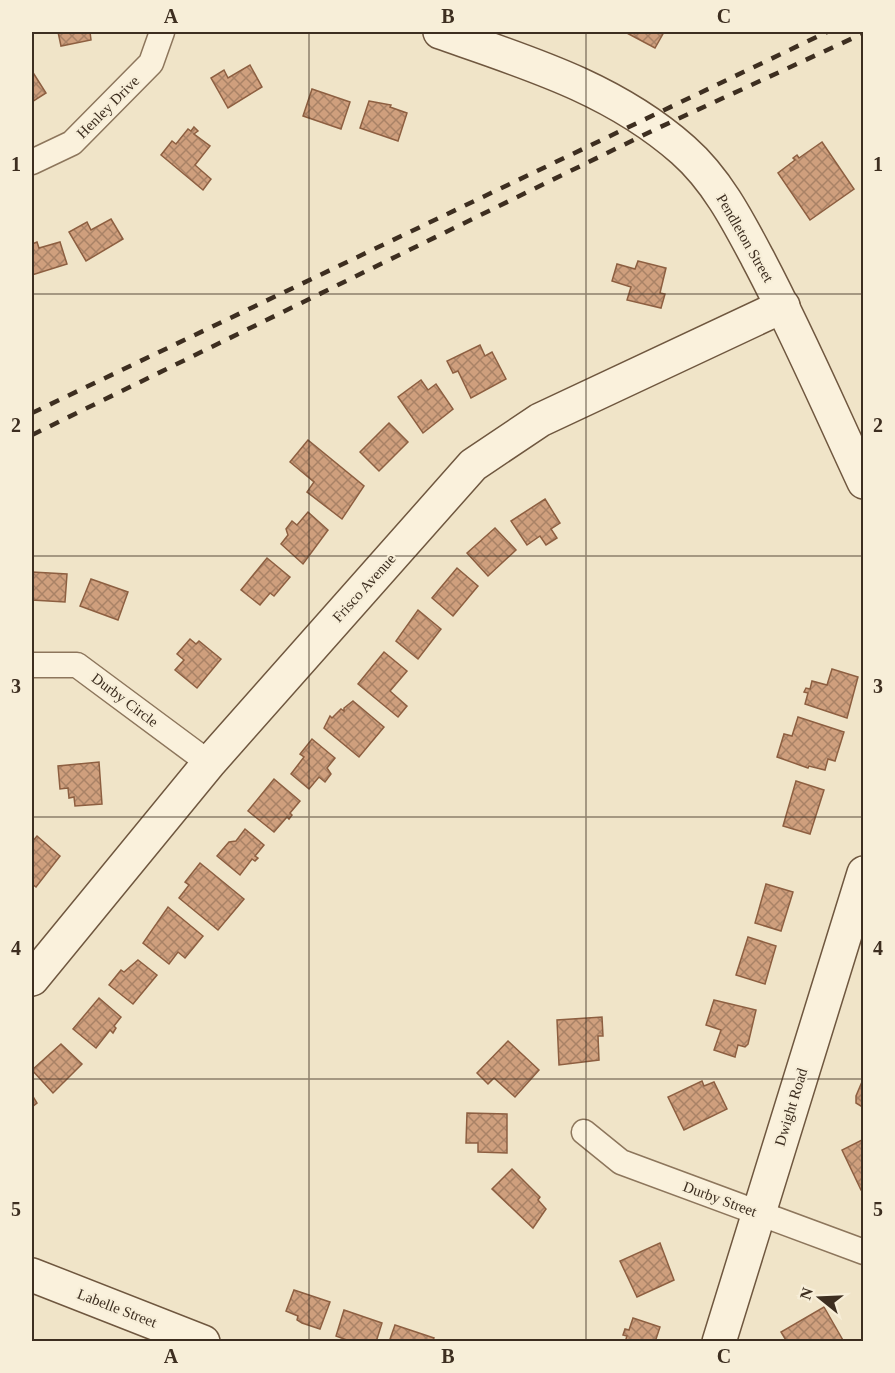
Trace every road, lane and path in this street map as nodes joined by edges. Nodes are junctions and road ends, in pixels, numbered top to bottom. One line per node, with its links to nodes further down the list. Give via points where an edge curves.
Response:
1 (162, 32): 3 (street, Henley Drive, via 151,63 72,143)
2 (440, 32): 4 (street, Pendleton Street, via 579,82 643,119 684,150 726,199)
3 (32, 162)
4 (783, 306): 5 (street, Pendleton Street); 7 (street, Frisco Avenue, via 540,420 473,465)
5 (864, 483)
6 (32, 664): 7 (street, Durby Circle, via 77,665)
7 (209, 763): 9 (street, Frisco Avenue)
8 (864, 873): 11 (street, Dwight Road)
9 (32, 979)
10 (584, 1132): 11 (street, Durby Street, via 621,1162)
11 (758, 1213): 12 (street, Durby Street); 15 (street, Dwight Road)
12 (864, 1252)
13 (32, 1275): 14 (street, Labelle Street)
14 (203, 1341)
15 (719, 1341)

